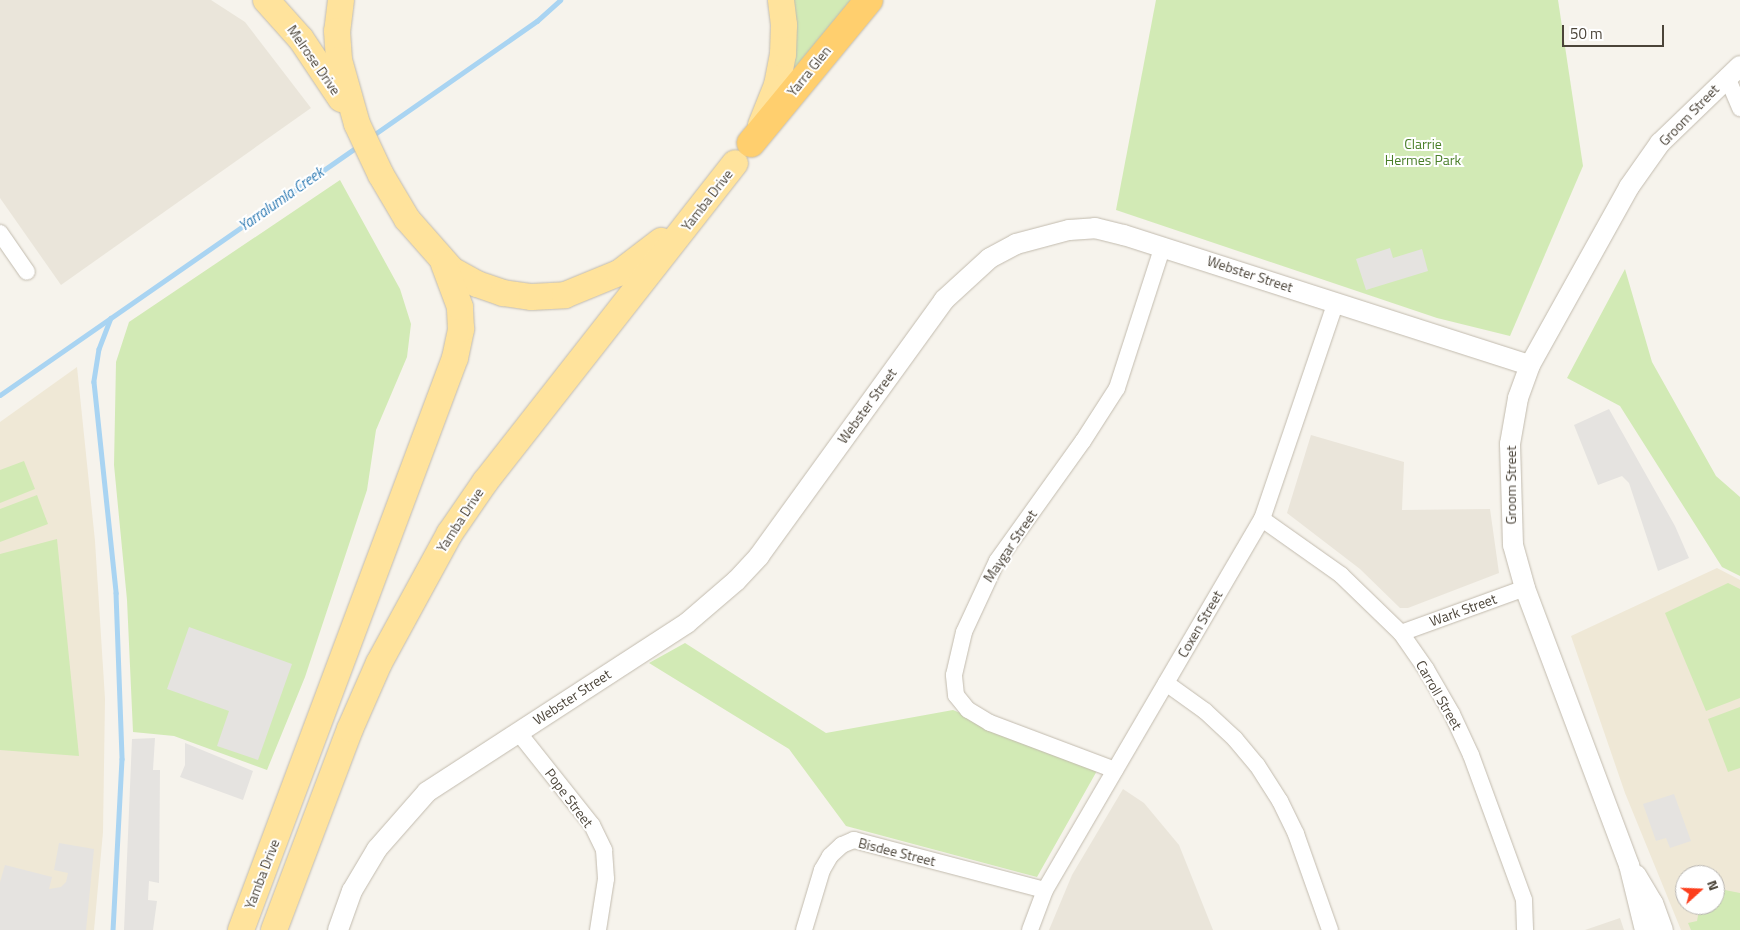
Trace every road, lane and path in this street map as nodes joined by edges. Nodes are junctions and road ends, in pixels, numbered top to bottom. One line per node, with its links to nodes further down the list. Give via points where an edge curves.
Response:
1 (266, 0): 6 (main road, Melrose Drive, via 301,39)
2 (341, 0): 6 (main road, via 338,47)
3 (781, 0): 8 (main road, via 785,40 781,69 773,97)
4 (869, 0): 8 (highway, Yarra Glen)
5 (1734, 71): 7 (street); 14 (street, Groom Street, via 1660,143 1629,187)
6 (345, 100): 11 (main road, Melrose Drive, via 381,175 414,228)
7 (1740, 108)
8 (743, 153): 11 (main road, via 646,254 605,281 580,291 549,297 502,293 459,275); 24 (main road, Yamba Drive, via 485,482 450,533 378,662)
9 (0, 233): 12 (street)
10 (1163, 246): 13 (street, Webster Street); 19 (street, Webster Street, via 1095,228 1068,230 1016,244 990,258 944,300 759,556 736,581 687,623); 20 (street, Maygar Street, via 1117,388 997,561 964,632 954,675 956,695 968,710 990,723)
11 (437, 254): 23 (main road, Yamba Drive, via 450,275 460,307 461,329 455,358)
12 (27, 272)
13 (1336, 302): 14 (street, Webster Street); 15 (street, Coxen Street)
14 (1530, 365): 16 (street, Groom Street, via 1518,398 1510,444 1512,545)
15 (1262, 519): 17 (street, Carroll Street, via 1341,575); 18 (street, Coxen Street)
16 (1525, 588): 17 (street, Wark Street); 21 (street, Groom Street)
17 (1401, 633): 30 (street, Carroll Street, via 1452,714 1471,755 1524,900)
18 (1166, 683): 20 (street, Coxen Street); 29 (street, via 1205,711 1257,765 1296,834)
19 (518, 732): 25 (street, Webster Street, via 447,777 427,792 403,818 377,849 352,891); 26 (street, Pope Street, via 592,826 604,850 606,880)
20 (1115, 770): 22 (street, Coxen Street)
21 (1629, 865): 31 (street, Groom Street); 32 (street, Groom Street, via 1653,903)
22 (1045, 890): 27 (street, Bisdee Street, via 854,840 842,845 826,863); 28 (street, Coxen Street)
23 (241, 930)
24 (274, 930)
25 (338, 930)
26 (598, 930)
27 (804, 930)
28 (1030, 930)
29 (1330, 930)
30 (1525, 930)
31 (1645, 930)
32 (1663, 930)

